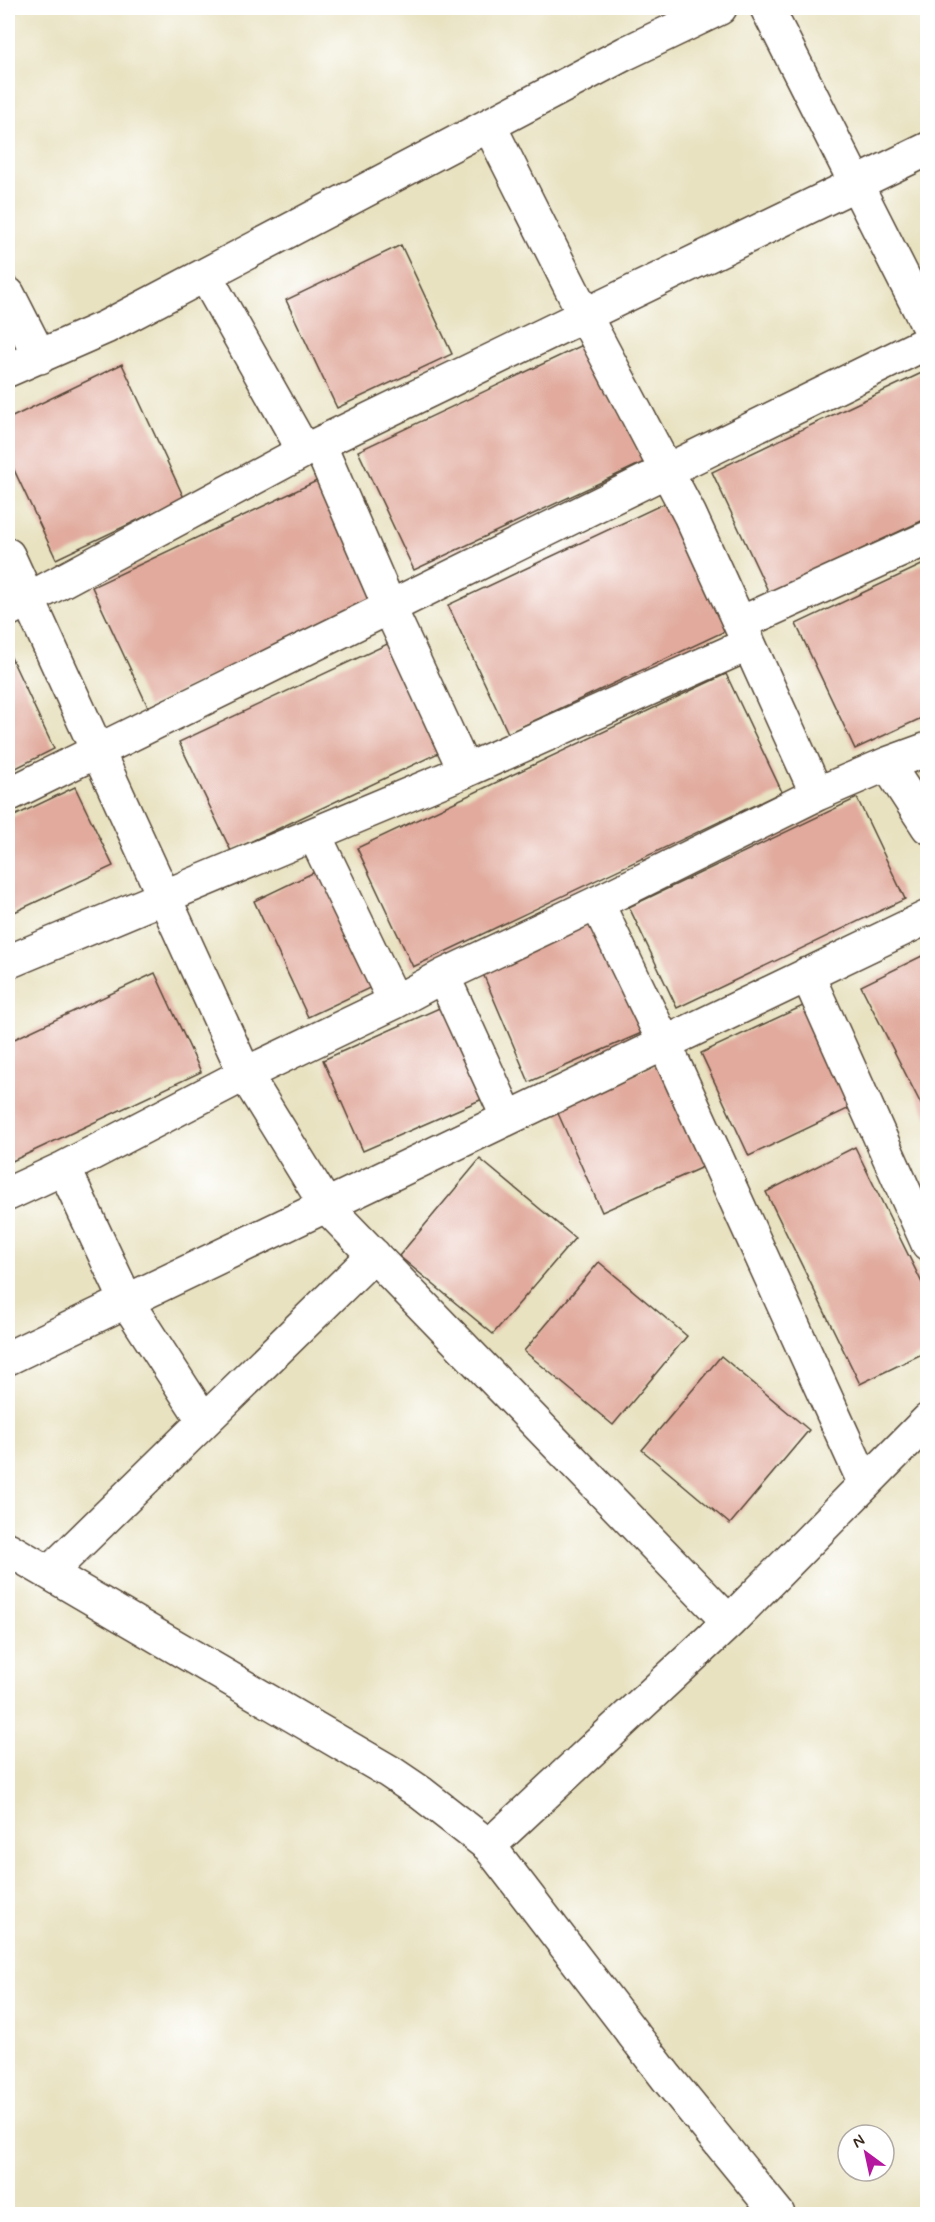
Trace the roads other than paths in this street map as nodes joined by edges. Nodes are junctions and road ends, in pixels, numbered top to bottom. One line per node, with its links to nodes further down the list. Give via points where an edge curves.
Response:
1 (720, 8): 3 (street, via 626,52)
2 (766, 8): 5 (street)
3 (489, 125): 6 (street); 8 (street)
4 (927, 149): 5 (street)
5 (856, 184): 8 (street); 9 (street)
6 (205, 275): 11 (street); 13 (street)
7 (8, 294): 11 (street)
8 (584, 314): 13 (street); 14 (street)
9 (927, 326)
10 (927, 342): 14 (street)
11 (40, 357): 12 (street)
12 (8, 370)
13 (312, 448): 17 (street); 18 (street)
14 (667, 472): 18 (street); 19 (street)
15 (927, 538): 19 (street)
16 (8, 555): 17 (street)
17 (18, 605): 21 (street)
18 (389, 607): 21 (street); 23 (street)
19 (745, 633): 23 (street); 24 (street)
20 (927, 749): 22 (street)
21 (97, 751): 25 (street); 28 (street)
22 (886, 764): 24 (street); 26 (street)
23 (465, 771): 27 (street)
24 (817, 794): 29 (street)
25 (8, 795)
26 (927, 827)
27 (314, 834): 28 (street); 34 (street)
28 (164, 896): 31 (street); 36 (street)
29 (597, 903): 33 (street); 35 (street)
30 (927, 917): 32 (street)
31 (8, 962)
32 (807, 974): 35 (street); 41 (street)
33 (443, 976): 34 (street); 37 (street)
34 (395, 1002): 36 (street)
35 (664, 1042): 37 (street); 47 (street)
36 (245, 1074): 38 (street); 40 (street)
37 (508, 1118): 40 (street)
38 (64, 1168): 39 (street); 43 (street)
39 (8, 1194)
40 (327, 1207): 42 (street); 43 (street)
41 (927, 1244)
42 (374, 1255): 46 (street); 50 (street)
43 (127, 1302): 44 (street); 46 (street)
44 (8, 1358)
45 (927, 1420): 47 (street)
46 (204, 1421): 49 (street)
47 (865, 1484): 50 (street)
48 (8, 1549): 49 (street)
49 (50, 1572): 51 (street, via 390,1772)
50 (729, 1622): 51 (street)
51 (489, 1846): 52 (street, via 667,2078)
52 (778, 2214)

